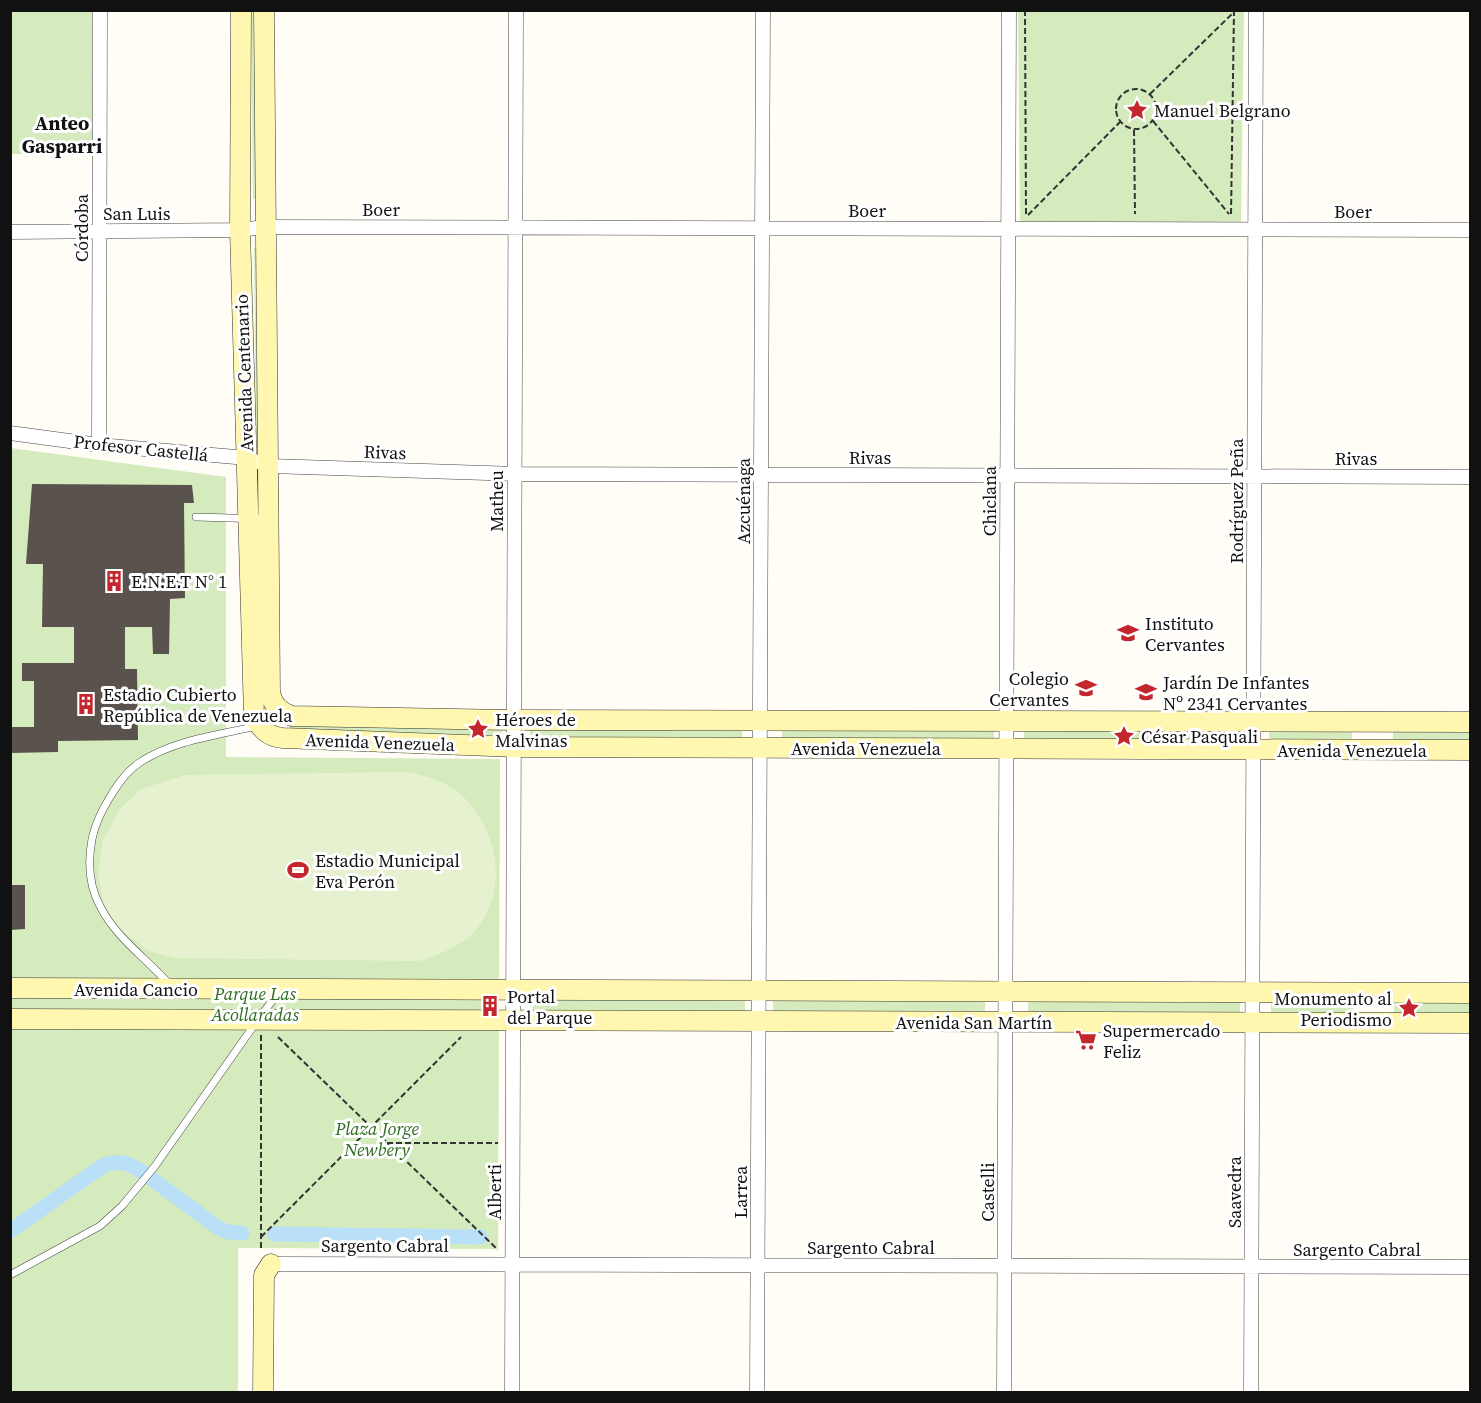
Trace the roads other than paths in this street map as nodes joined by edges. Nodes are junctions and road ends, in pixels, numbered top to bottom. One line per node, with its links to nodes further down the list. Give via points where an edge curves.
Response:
1 (100, 10): 15 (street, Córdoba)
2 (241, 10): 13 (street, Avenida Centenario)
3 (264, 10): 8 (street, Avenida Centenario)
4 (516, 10): 9 (street, Matheu)
5 (763, 10): 10 (street, Azcuénaga)
6 (1009, 10): 11 (street, Chiclana)
7 (1256, 10): 12 (street, Rodríguez Peña)
8 (264, 227): 9 (street, Boer); 13 (street, San Luis); 19 (street, Avenida Centenario)
9 (515, 228): 10 (street, Boer); 20 (street, Matheu)
10 (762, 228): 11 (street, Boer); 21 (street, Azcuénaga)
11 (1008, 228): 12 (street, Boer); 22 (street, Chiclana)
12 (1255, 229): 14 (street, Boer); 23 (street, Rodríguez Peña)
13 (240, 230): 15 (street, San Luis); 19 (street, Avenida Centenario)
14 (1470, 230)
15 (99, 231): 16 (street, San Luis); 18 (street, Córdoba)
16 (10, 232)
17 (10, 433): 18 (street, Profesor Castellá)
18 (99, 445): 19 (street, Profesor Castellá)
19 (258, 462): 20 (street, Rivas); 26 (street, Avenida Centenario); 27 (street, Avenida Centenario)
20 (514, 474): 21 (street, Rivas); 29 (street, Matheu)
21 (761, 474): 22 (street, Rivas); 30 (street, Azcuénaga)
22 (1007, 475): 23 (street, Rivas); 31 (street, Chiclana)
23 (1254, 476): 24 (street, Rivas); 32 (street, Rodríguez Peña)
24 (1470, 477)
25 (196, 518): 26 (lane)
26 (249, 519): 27 (lane); 34 (street, Avenida Centenario, via 254,716)
27 (270, 519): 28 (street, Avenida Centenario, via 270,693)
28 (277, 709): 29 (street, Avenida Venezuela, via 292,716); 34 (street)
29 (514, 720): 30 (street, Avenida Venezuela); 35 (street, Matheu)
30 (760, 720): 31 (street, Avenida Venezuela); 36 (street, Azcuénaga)
31 (1006, 721): 32 (street, Avenida Venezuela); 37 (street, Chiclana)
32 (1253, 722): 33 (street, Avenida Venezuela); 38 (street, Rodríguez Peña)
33 (1470, 722)
34 (261, 728): 35 (street, Avenida Venezuela, via 275,738); 41 (lane, via 182,744 139,763 121,779 94,831 88,859 98,904 108,921)
35 (514, 747): 36 (street, Avenida Venezuela); 43 (street, Matheu)
36 (760, 747): 37 (street, Avenida Venezuela); 44 (street, Azcuénaga)
37 (1006, 748): 38 (street, Avenida Venezuela); 45 (street, Chiclana)
38 (1253, 749): 39 (street, Avenida Venezuela); 46 (street, Rodríguez Peña)
39 (1470, 750)
40 (10, 988): 41 (street, Avenida Cancio)
41 (174, 989): 42 (street, Avenida Cancio)
42 (282, 989): 43 (street, Avenida Cancio); 49 (lane)
43 (513, 991): 44 (street, Avenida San Martín); 50 (street, Alberti)
44 (759, 991): 45 (street, Avenida San Martín); 51 (street, Larrea)
45 (1006, 991): 46 (street, Avenida San Martín); 52 (street, Castelli)
46 (1252, 991): 47 (street, Avenida San Martín); 53 (street, Saavedra)
47 (1470, 993)
48 (10, 1019): 49 (street, Avenida Cancio)
49 (259, 1021): 50 (street, Avenida Cancio); 61 (lane, via 122,1206 100,1226)
50 (513, 1021): 51 (street, Avenida San Martín); 56 (street, Alberti)
51 (758, 1022): 52 (street, Avenida San Martín); 57 (street, Larrea)
52 (1005, 1022): 53 (street, Avenida San Martín); 58 (street, Castelli)
53 (1252, 1023): 54 (street, Avenida San Martín); 59 (street, Saavedra)
54 (1470, 1023)
55 (272, 1264): 56 (street, Sargento Cabral); 62 (street, via 264,1275)
56 (512, 1264): 57 (street, Sargento Cabral); 63 (street, Alberti)
57 (758, 1265): 58 (street, Sargento Cabral); 64 (street, Larrea)
58 (1005, 1266): 59 (street, Sargento Cabral); 65 (street, Castelli)
59 (1251, 1267): 60 (street, Sargento Cabral); 66 (street, Saavedra)
60 (1470, 1267)
61 (10, 1275)
62 (263, 1392)
63 (512, 1392)
64 (757, 1392)
65 (1004, 1392)
66 (1251, 1392)

